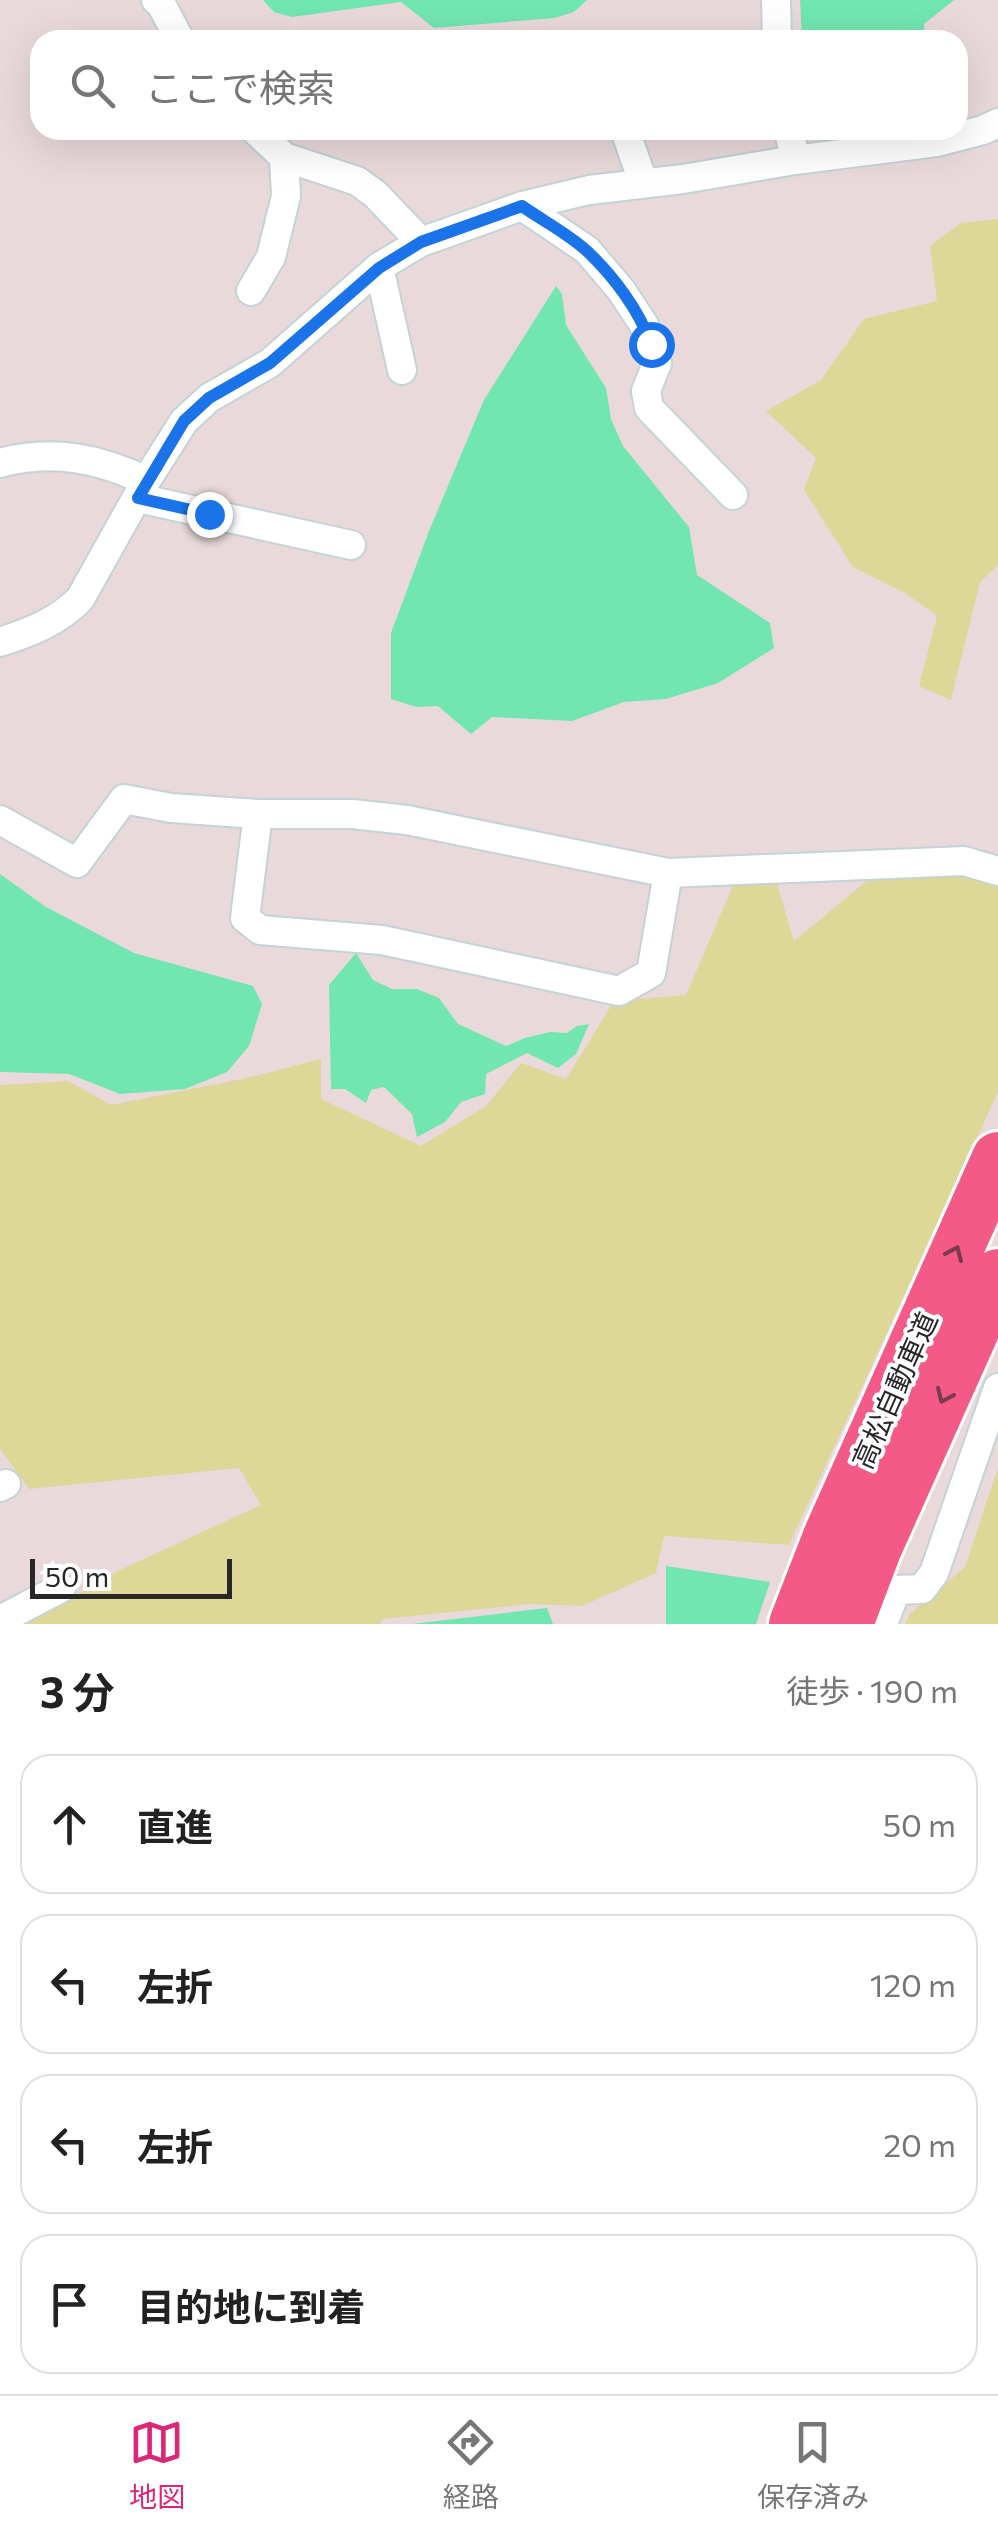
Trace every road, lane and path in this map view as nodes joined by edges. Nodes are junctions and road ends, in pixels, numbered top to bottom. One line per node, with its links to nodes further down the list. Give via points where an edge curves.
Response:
1 (156, 0): 3 (street)
2 (776, 0): 4 (street)
3 (175, 30)
4 (777, 30)
5 (998, 124): 6 (street)
6 (968, 134)
7 (266, 140): 11 (street)
8 (628, 140): 13 (street)
9 (790, 140): 12 (street)
10 (945, 140): 12 (street)
11 (284, 157): 15 (street, via 357,182); 17 (street, via 286,196 270,257)
12 (795, 160): 13 (street)
13 (643, 182): 14 (street)
14 (522, 206): 15 (street); 21 (street, via 587,250 621,290 658,363 646,390 649,408)
15 (421, 242): 16 (street)
16 (379, 268): 18 (street); 20 (street, via 270,363 209,398 184,421)
17 (251, 291)
18 (402, 370)
19 (0, 463): 20 (street, via 54,456 113,465)
20 (142, 490): 22 (street); 23 (street, via 80,599 36,630)
21 (733, 495)
22 (351, 546)
23 (0, 642)
24 (258, 814): 25 (street, via 124,799 77,863); 27 (street, via 407,820); 27 (street, via 245,918 260,930 382,940 619,991 651,973)
25 (0, 820)
26 (998, 871): 27 (street, via 964,861)
27 (668, 873)
28 (998, 1158): 31 (highway, 高松自動車道, one-way to 28)
29 (998, 1275): 31 (highway, 高松自動車道, one-way to 31)
30 (998, 1388): 36 (street, via 934,1572 922,1589 896,1590)
31 (852, 1542): 34 (highway, 高松自動車道); 35 (highway, 高松自動車道)
32 (61, 1588): 33 (street)
33 (0, 1620)
34 (796, 1624)
35 (847, 1624)
36 (883, 1624)

